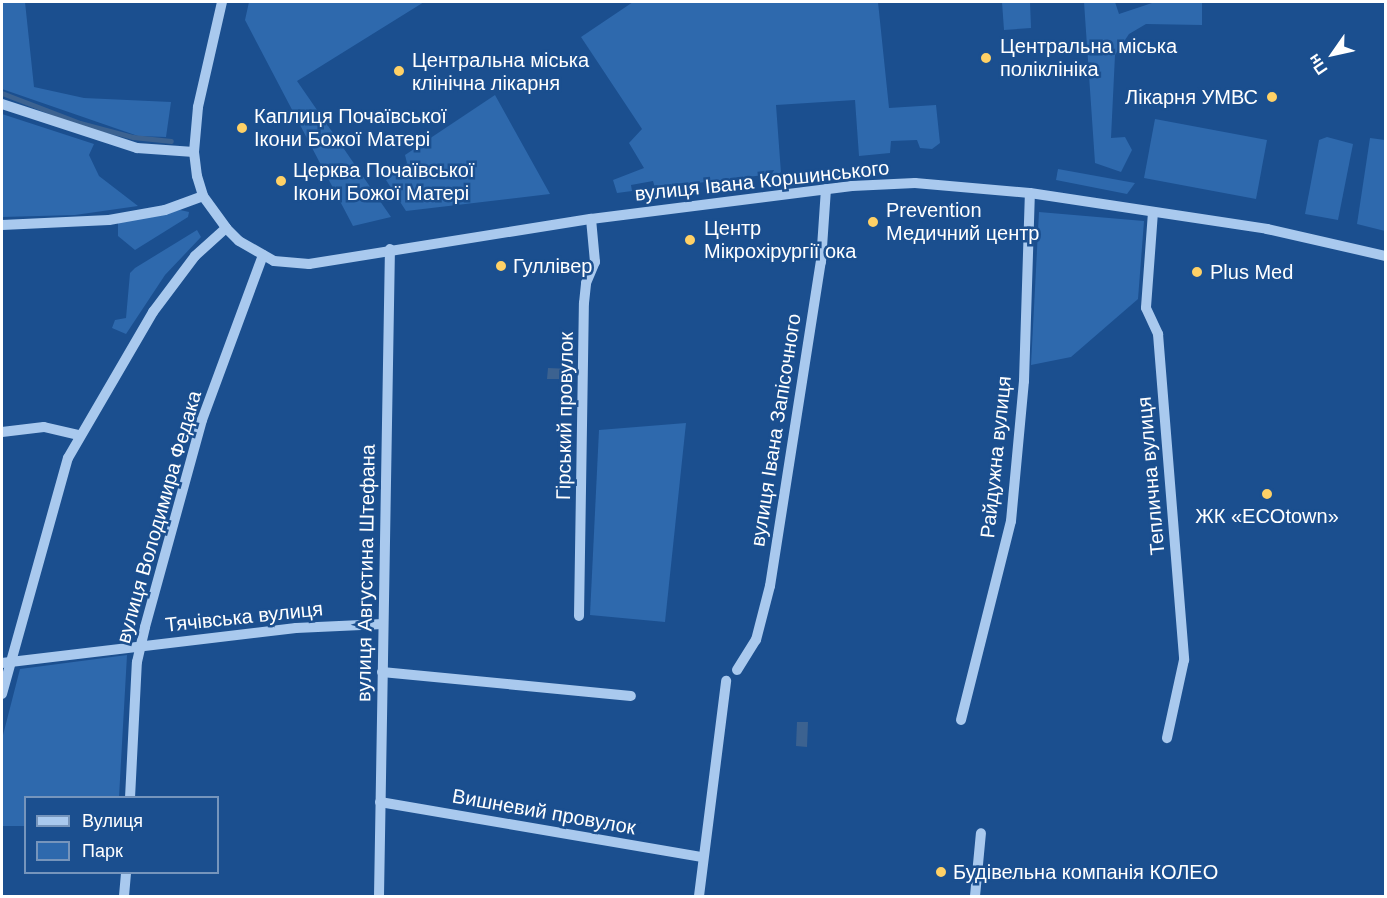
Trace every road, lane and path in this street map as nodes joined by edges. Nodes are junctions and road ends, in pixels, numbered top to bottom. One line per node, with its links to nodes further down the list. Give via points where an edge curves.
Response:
1 (222, 2): 3 (street, via 198,107)
2 (2, 104): 3 (street, via 138,148)
3 (194, 152): 6 (street)
4 (826, 189): 5 (street, вулиця Івана Коршинського, via 934,183); 8 (street, вулиця Івана Коршинського); 20 (street, вулиця Івана Запісочного, via 821,262 770,586 756,640)
5 (1030, 194): 7 (street, вулиця Івана Коршинського); 25 (street, Райдужна вулиця, via 1024,381 1011,521)
6 (203, 196): 9 (street, via 165,210 109,220); 10 (street, вулиця Івана Коршинського)
7 (1153, 212): 13 (street, вулиця Івана Коршинського, via 1267,229); 26 (street, Теплична вулиця, via 1146,308 1158,334 1184,660)
8 (591, 219): 11 (street, вулиця Івана Коршинського); 16 (street, Гірський провулок, via 595,262 586,283 585,303)
9 (2, 225)
10 (226, 228): 12 (street, вулиця Івана Коршинського); 15 (street, via 195,256 153,312)
11 (390, 249): 12 (street, вулиця Івана Коршинського, via 309,264 274,261); 17 (street, вулиця Августина Штефана)
12 (263, 255): 18 (street, вулиця Володимира Федака, via 202,420)
13 (1386, 256)
14 (2, 432): 15 (street, via 44,427)
15 (80, 435): 19 (street, via 68,458)
16 (579, 616)
17 (383, 624): 18 (street, Тячівська вулиця, via 296,628); 21 (street, вулиця Августина Штефана)
18 (141, 646): 19 (street, Тячівська вулиця); 27 (street, вулиця Володимира Федака)
19 (6, 662): 23 (street)
20 (737, 669)
21 (382, 672): 24 (street); 28 (street, вулиця Августина Штефана)
22 (726, 681): 30 (street)
23 (2, 694)
24 (631, 696)
25 (961, 720)
26 (1167, 738)
27 (130, 796)
28 (380, 802): 30 (street, Вишневий провулок); 33 (street, вулиця Августина Штефана)
29 (981, 833): 35 (street)
30 (702, 857): 34 (street)
31 (126, 874): 32 (street)
32 (124, 897)
33 (380, 897)
34 (699, 897)
35 (975, 897)

